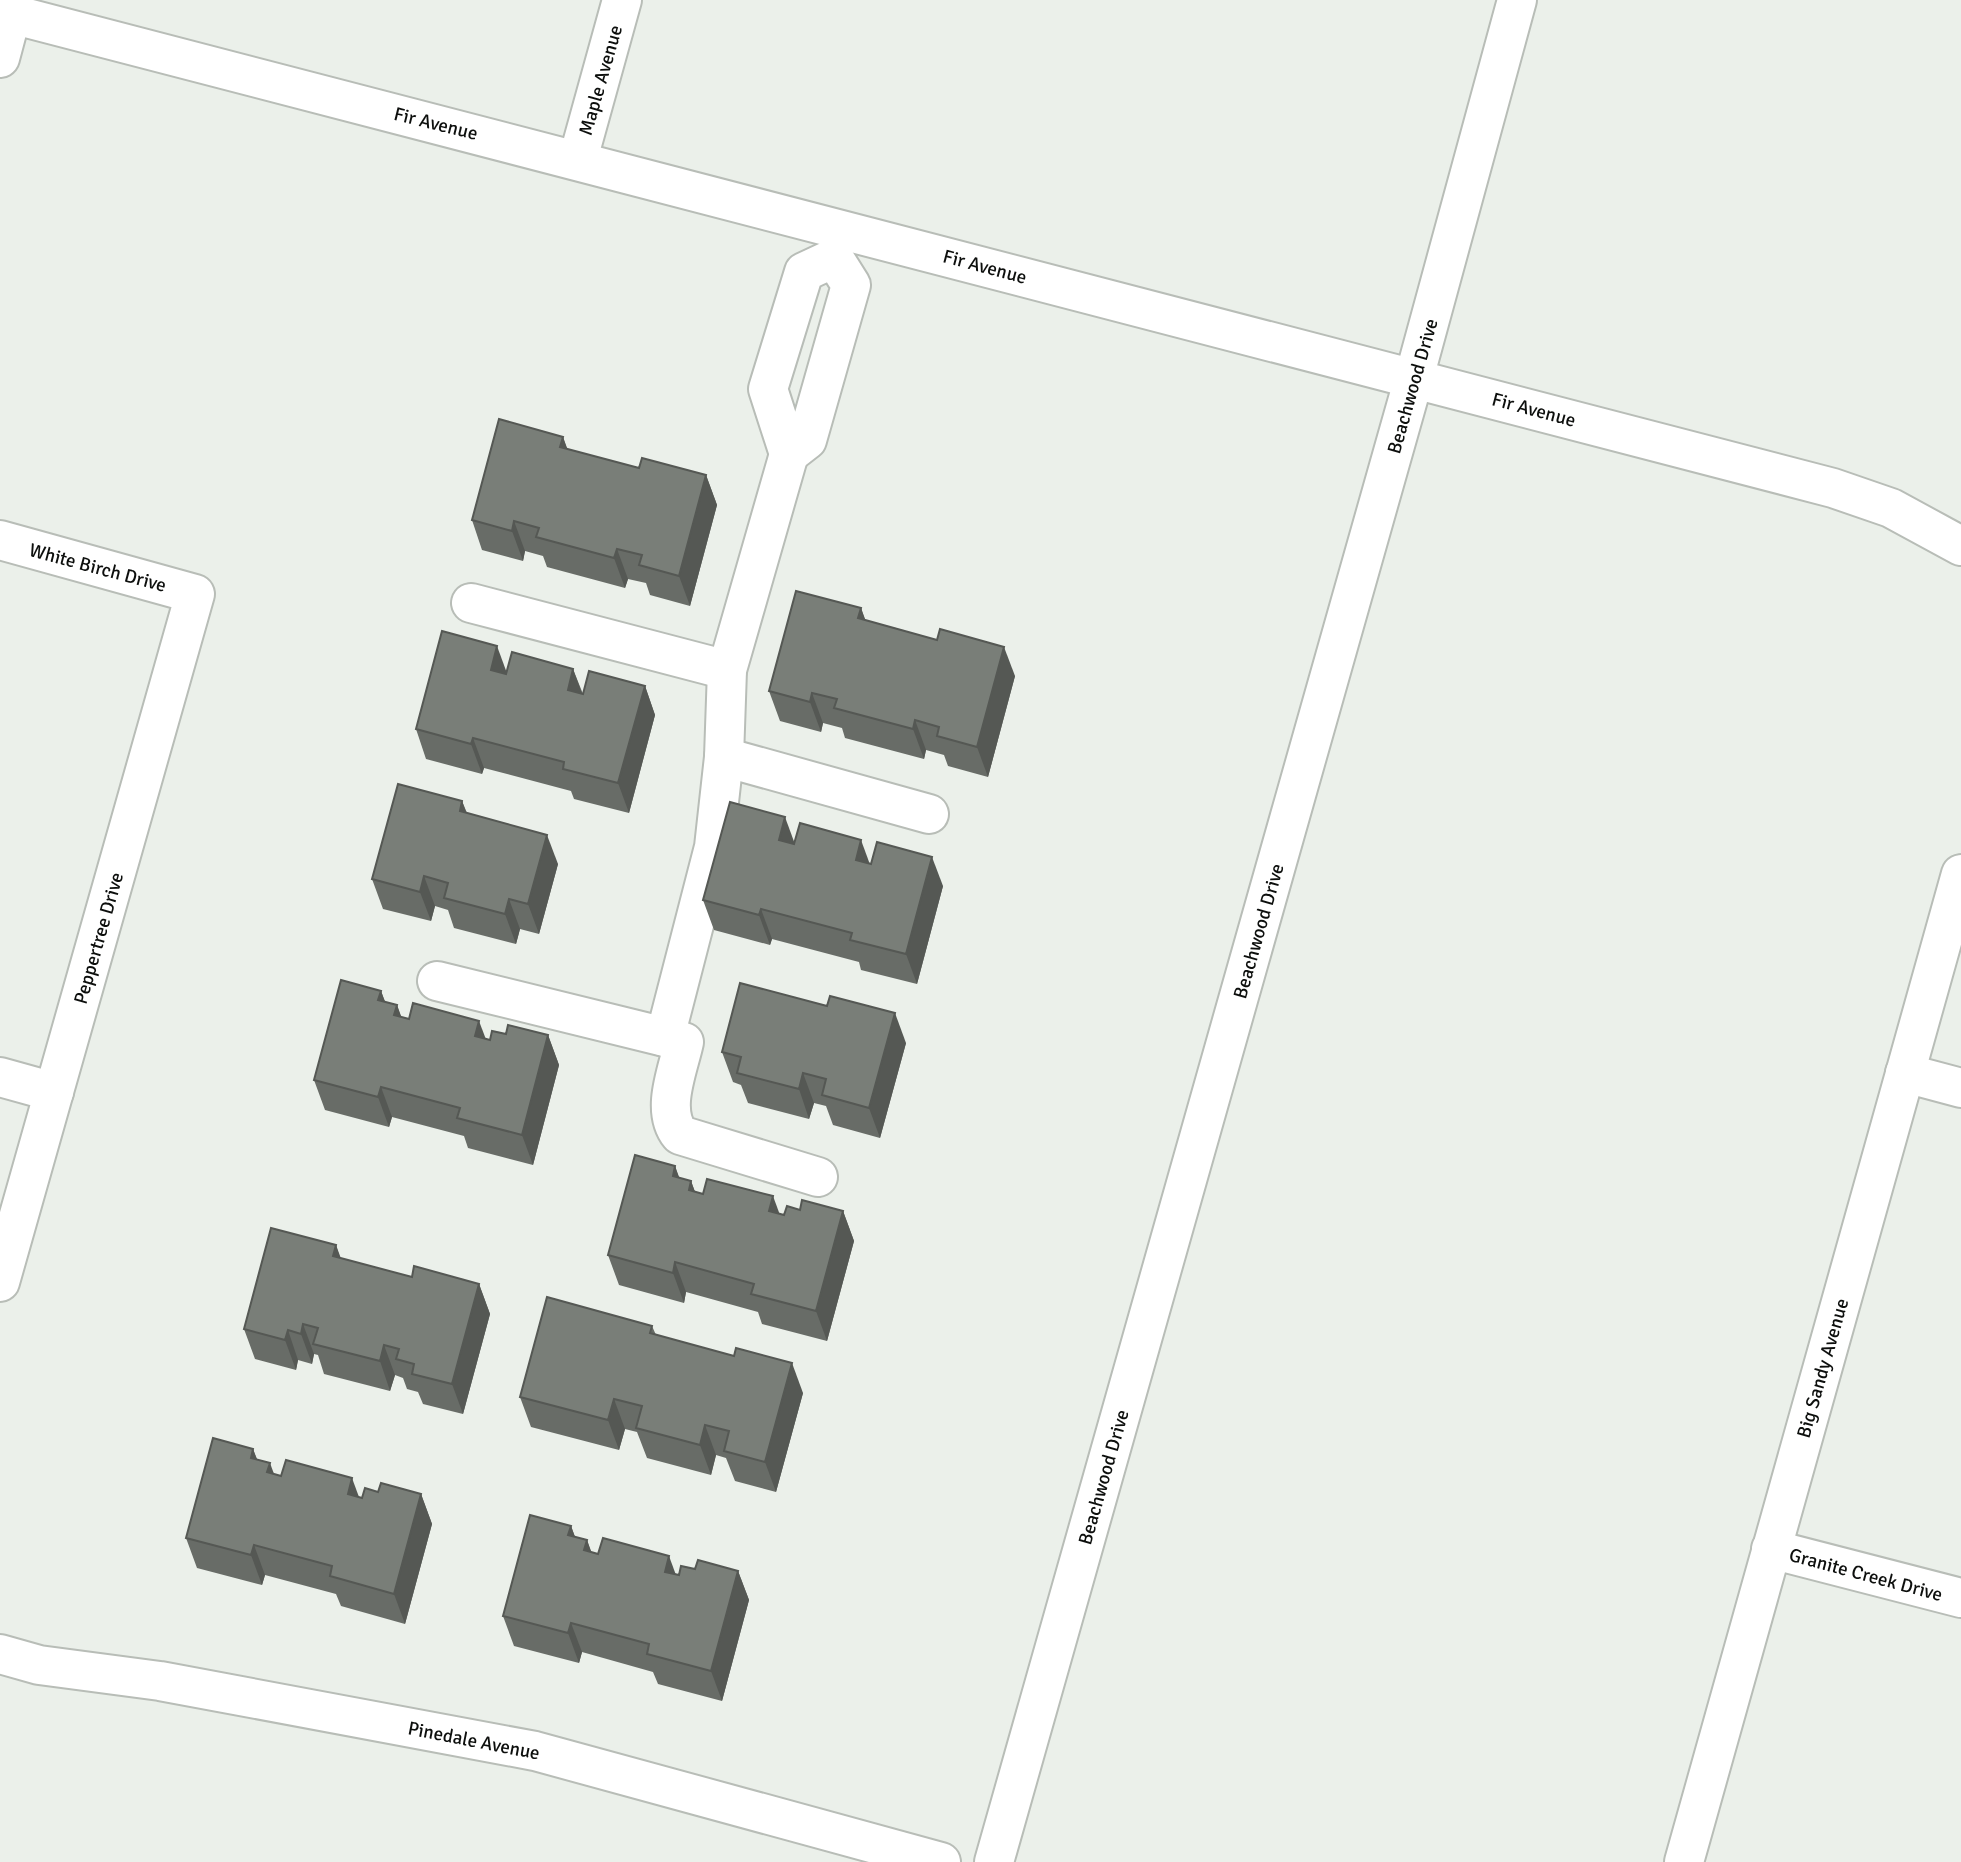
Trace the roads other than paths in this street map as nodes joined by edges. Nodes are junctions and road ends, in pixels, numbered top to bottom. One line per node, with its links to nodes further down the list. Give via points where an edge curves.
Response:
1 (622, 0): 5 (street, Maple Avenue)
2 (1517, 0): 7 (street, Beachwood Drive)
3 (6, 12): 4 (street); 5 (street, Fir Avenue)
4 (0, 58)
5 (578, 159): 6 (street, Fir Avenue)
6 (839, 244): 7 (street, Fir Avenue); 8 (street, via 850,285 807,440); 8 (street, via 804,272 768,388)
7 (1414, 377): 10 (street, Fir Avenue, via 1833,488 1891,508); 29 (street, Beachwood Drive)
8 (789, 454): 13 (street)
9 (0, 540): 11 (street, White Birch Drive)
10 (1961, 546)
11 (195, 594): 22 (street, Peppertree Drive)
12 (471, 603): 13 (street)
13 (727, 670): 14 (street)
14 (724, 757): 15 (street); 18 (street, via 714,846)
15 (929, 814)
16 (1961, 874): 19 (street, Big Sandy Avenue)
17 (437, 981): 18 (street)
18 (665, 1037): 23 (street, via 684,1042 670,1110 680,1135)
19 (1905, 1073): 21 (street); 25 (street, Big Sandy Avenue)
20 (0, 1077): 22 (street)
21 (1961, 1088)
22 (54, 1092): 24 (street, Peppertree Drive)
23 (818, 1177)
24 (0, 1282)
25 (1771, 1549): 26 (street, Granite Creek Drive); 30 (street, Big Sandy Avenue)
26 (1961, 1598)
27 (0, 1654): 28 (street, Pinedale Avenue, via 535,1751)
28 (941, 1862)
29 (994, 1862)
30 (1684, 1862)

